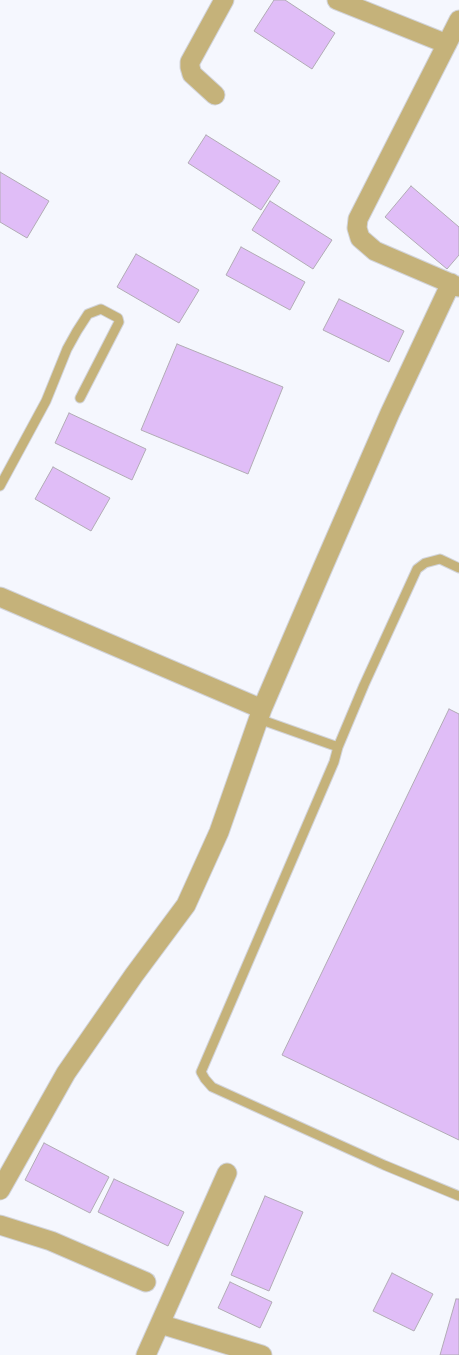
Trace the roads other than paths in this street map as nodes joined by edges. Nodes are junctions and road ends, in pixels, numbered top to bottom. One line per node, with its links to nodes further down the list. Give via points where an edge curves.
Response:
1 (224, 0): 5 (street, via 190,62 192,74)
2 (337, 0): 4 (street)
3 (459, 20): 4 (street)
4 (447, 44): 6 (street, via 358,219 357,228 360,238 375,251)
5 (215, 95)
6 (455, 285): 11 (street, via 387,420)
7 (80, 398): 8 (lane, via 119,322 118,318 101,309 88,314 77,331 46,400)
8 (0, 486)
9 (459, 568): 12 (lane, via 440,559 425,563 417,569)
10 (0, 597): 11 (street)
11 (261, 714): 12 (lane); 14 (street, via 219,832 186,905 66,1073)
12 (338, 747): 15 (lane, via 334,762 201,1072 212,1087)
13 (227, 1173): 18 (street)
14 (0, 1190)
15 (459, 1196)
16 (0, 1226): 17 (street, via 51,1241)
17 (146, 1282)
18 (160, 1324): 19 (street); 20 (street)
19 (146, 1355)
20 (262, 1355)

